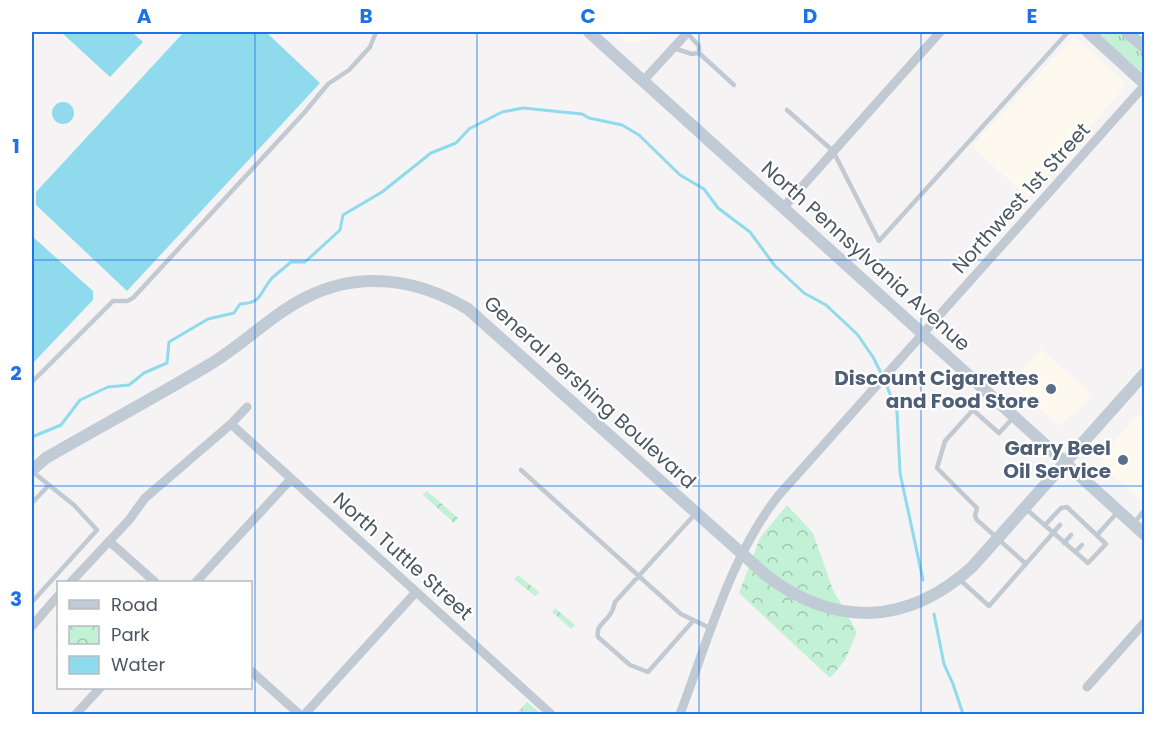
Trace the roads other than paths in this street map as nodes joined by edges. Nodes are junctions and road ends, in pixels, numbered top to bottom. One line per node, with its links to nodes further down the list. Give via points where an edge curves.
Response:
1 (376, 32): 19 (lane, via 370,47 349,70 328,84 133,298 113,301)
2 (589, 32): 11 (main road, North Pennsylvania Avenue)
3 (687, 32): 8 (street); 10 (lane, via 699,46)
4 (940, 32): 15 (street)
5 (1068, 32): 15 (lane, via 879,241)
6 (1088, 32): 13 (main road)
7 (1127, 32): 9 (main road)
8 (673, 48): 10 (lane); 11 (street)
9 (1144, 48)
10 (699, 53): 12 (lane)
11 (644, 81): 16 (main road, North Pennsylvania Avenue)
12 (734, 85)
13 (1144, 85): 17 (street, Northwest 1st Street)
14 (787, 110): 15 (lane)
15 (833, 151): 16 (street)
16 (783, 208): 17 (main road, North Pennsylvania Avenue)
17 (924, 334): 21 (main road, North Pennsylvania Avenue); 47 (street, Northwest 1st Street, via 763,514)
18 (1144, 374): 25 (main road, General Pershing Boulevard)
19 (32, 382)
20 (247, 407): 22 (street)
21 (1015, 416): 25 (main road, North Pennsylvania Avenue); 42 (lane, via 999,433 973,410 945,441 937,468 976,508 977,520)
22 (231, 424): 28 (street, North Tuttle Street); 43 (street, via 145,498)
23 (46, 458): 24 (main road, General Pershing Boulevard); 26 (main road, General Pershing Boulevard); 34 (main road, General Pershing Boulevard, via 212,364 306,297 338,285 397,281 435,292 468,309)
24 (32, 461)
25 (1065, 462): 31 (main road, General Pershing Boulevard); 32 (main road, North Pennsylvania Avenue)
26 (32, 470): 29 (lane)
27 (521, 470): 49 (lane)
28 (291, 478): 53 (street); 54 (street, North Tuttle Street)
29 (49, 485): 30 (lane); 56 (lane, via 97,530)
30 (32, 503)
31 (1025, 508): 36 (lane); 42 (main road, General Pershing Boulevard)
32 (1119, 511): 35 (main road, North Pennsylvania Avenue); 39 (lane)
33 (1144, 511): 35 (lane)
34 (696, 513): 47 (main road, General Pershing Boulevard); 49 (lane)
35 (1133, 524): 40 (main road, North Pennsylvania Avenue)
36 (1045, 525): 38 (lane); 39 (lane, via 1061,508 1067,507 1070,515)
37 (1060, 525): 38 (lane)
38 (1053, 533): 44 (lane); 48 (lane)
39 (1093, 534): 46 (lane, via 1106,544 1088,563)
40 (1144, 534)
41 (1071, 535): 44 (lane)
42 (998, 538): 48 (lane); 50 (main road, General Pershing Boulevard)
43 (109, 541): 51 (street); 52 (street)
44 (1064, 543): 46 (lane)
45 (1082, 544): 46 (lane)
46 (1075, 552)
47 (742, 554): 50 (main road, General Pershing Boulevard, via 784,590 843,612 900,609 932,597); 60 (street, Northwest 1st Street)
48 (1026, 564): 50 (lane, via 989,606)
49 (639, 576): 57 (lane); 57 (lane, via 615,602 597,631 598,637 630,665 648,672)
50 (959, 579)
51 (72, 581)
52 (154, 581)
53 (197, 581)
54 (416, 592): 66 (street); 67 (street, North Tuttle Street)
55 (57, 597): 59 (street)
56 (32, 602)
57 (693, 621): 60 (lane)
58 (1144, 623): 62 (street)
59 (32, 626)
60 (712, 629): 68 (street, Northwest 1st Street)
61 (252, 672): 65 (street)
62 (1087, 687)
63 (98, 689): 64 (street)
64 (76, 714)
65 (298, 714)
66 (305, 714)
67 (551, 714)
68 (680, 714)

